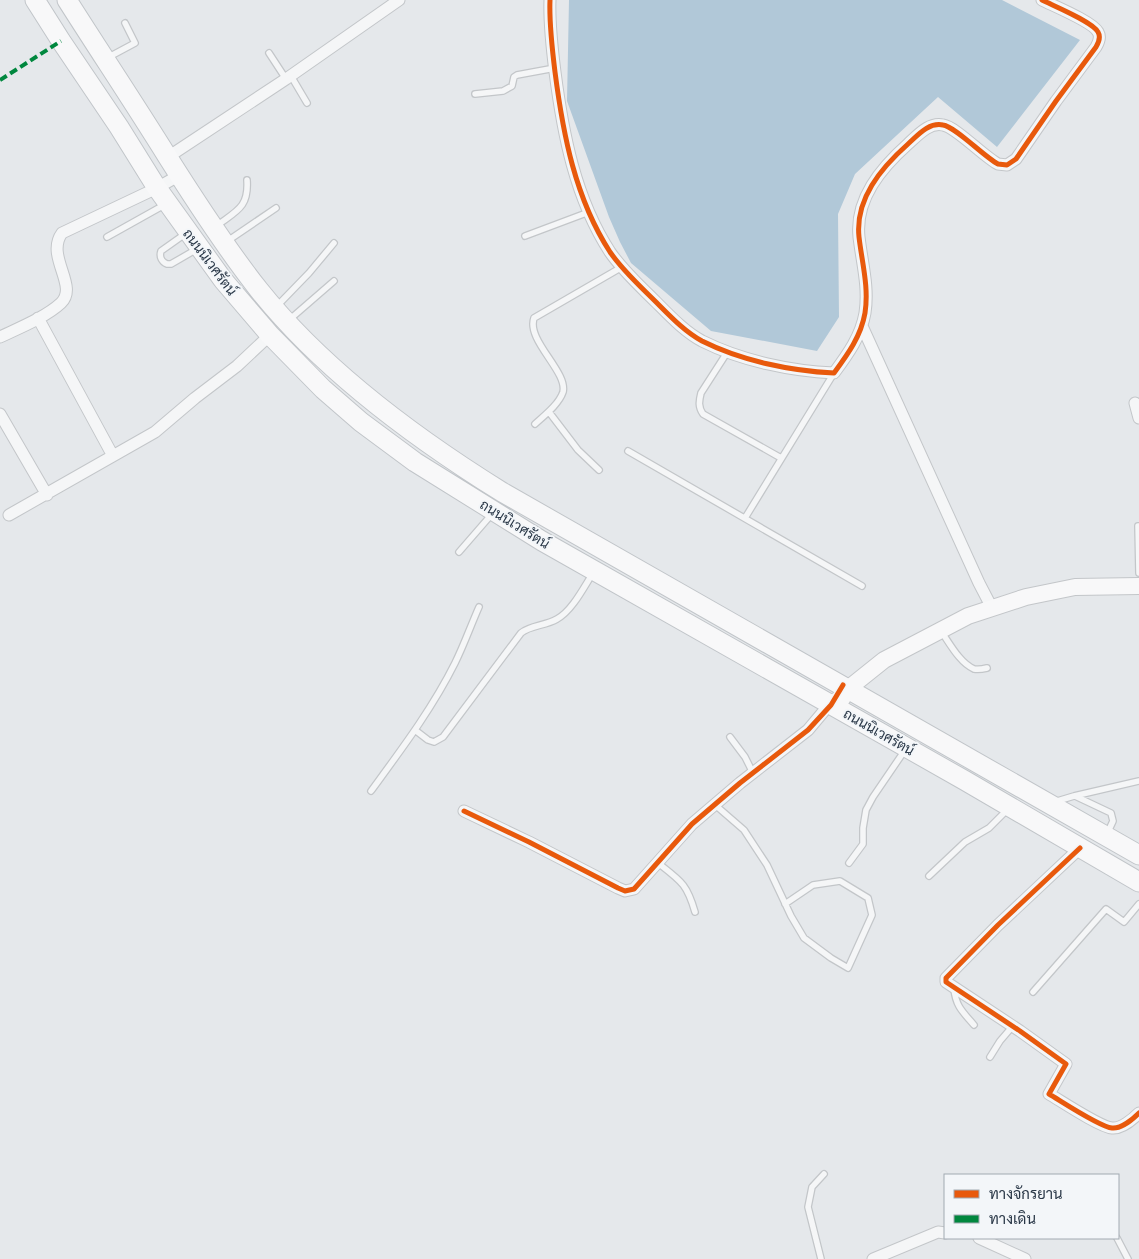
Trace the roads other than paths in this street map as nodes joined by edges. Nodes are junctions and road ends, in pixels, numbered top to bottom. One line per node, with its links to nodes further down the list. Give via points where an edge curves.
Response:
1 (35, 0): 16 (main road, ถนนนิเวศรัตน์)
2 (67, 0): 8 (main road, ถนนนิเวศรัตน์)
3 (399, 0): 10 (street)
4 (550, 0): 9 (street)
5 (1042, 0): 29 (street, via 1092,26 1100,38 1096,47 1012,163 998,164 953,129 938,125 928,127 917,136 878,176 867,192 859,227 866,288)
6 (125, 23): 8 (lane, via 135,43)
7 (269, 53): 10 (lane)
8 (105, 59): 13 (main road, ถนนนิเวศรัตน์)
9 (555, 68): 11 (lane, via 516,75 512,86 503,91); 18 (street, via 566,139)
10 (289, 77): 12 (lane); 13 (street)
11 (475, 94)
12 (307, 103)
13 (168, 157): 14 (main road, ถนนนิเวศรัตน์)
14 (178, 176): 16 (street); 20 (main road, ถนนนิเวศรัตน์)
15 (247, 180): 20 (lane, via 247,196 243,204)
16 (162, 195): 19 (main road, ถนนนิเวศรัตน์); 22 (lane); 28 (street, via 62,233 56,250 67,287 66,296)
17 (276, 208): 20 (lane)
18 (589, 212): 21 (lane); 25 (street, via 609,251)
19 (188, 232): 24 (main road, ถนนนิเวศรัตน์); 24 (lane, via 161,251 164,263 170,264)
20 (219, 235): 27 (main road, ถนนนิเวศรัตน์)
21 (525, 236)
22 (107, 237)
23 (334, 243): 27 (lane, via 309,273)
24 (199, 248): 30 (main road, ถนนนิเวศรัตน์)
25 (622, 267): 32 (street, via 691,333); 35 (lane, via 534,318 532,327 563,386 563,392)
26 (334, 281): 27 (lane)
27 (282, 315): 57 (main road, ถนนนิเวศรัตน์, via 375,403 456,464)
28 (38, 318): 31 (street); 40 (street)
29 (862, 326): 33 (street); 54 (street)
30 (270, 335): 40 (street, via 155,432); 44 (main road, ถนนนิเวศรัตน์, via 323,389 373,431 415,462)
31 (0, 337)
32 (728, 351): 33 (street, via 796,370); 41 (lane, via 701,393 700,409 703,414)
33 (834, 373): 41 (lane)
34 (1135, 403): 37 (street)
35 (548, 412): 38 (lane); 42 (lane, via 578,450)
36 (0, 414): 43 (street)
37 (1139, 418)
38 (536, 424)
39 (628, 451): 46 (lane)
40 (113, 456): 43 (street)
41 (780, 458): 46 (lane)
42 (599, 470)
43 (47, 495): 45 (street)
44 (495, 511): 48 (lane); 49 (main road, ถนนนิเวศรัตน์)
45 (9, 516)
46 (745, 518): 51 (lane)
47 (1138, 526): 50 (lane)
48 (459, 552)
49 (595, 571): 58 (main road, ถนนนิเวศรัตน์); 59 (lane, via 559,618 520,633 443,737 434,742)
50 (1139, 573)
51 (862, 586)
52 (1139, 586): 54 (street, via 1075,587)
53 (478, 607): 59 (lane, via 456,662)
54 (992, 608): 55 (street)
55 (940, 630): 56 (lane, via 959,656 973,668); 57 (street, via 884,660)
56 (987, 668)
57 (846, 687): 58 (street); 67 (main road, ถนนนิเวศรัตน์)
58 (834, 707): 61 (main road, ถนนนิเวศรัตน์); 62 (street)
59 (415, 730): 64 (lane)
60 (730, 737): 62 (lane)
61 (906, 748): 68 (main road, ถนนนิเวศรัตน์); 74 (lane, via 866,810 863,844)
62 (753, 773): 66 (street)
63 (1139, 781): 65 (lane)
64 (372, 791)
65 (1074, 796): 67 (lane); 70 (lane, via 1111,813 1113,821)
66 (714, 804): 73 (street); 77 (lane, via 744,830 767,865)
67 (1050, 804): 70 (main road, ถนนนิเวศรัตน์)
68 (1009, 807): 71 (main road, ถนนนิเวศรัตน์); 75 (lane, via 989,828 966,842)
69 (464, 811): 73 (street, via 625,891 634,889)
70 (1106, 836): 72 (main road, ถนนนิเวศรัตน์)
71 (1080, 848): 76 (main road, ถนนนิเวศรัตน์); 80 (street, via 946,978)
72 (1137, 851)
73 (658, 863): 79 (lane, via 682,881)
74 (849, 863)
75 (929, 876)
76 (1139, 882)
77 (785, 904): 77 (lane, via 804,938 848,968 872,915 868,898 840,881 813,885)
78 (1139, 904): 81 (lane, via 1124,922 1106,909)
79 (695, 912)
80 (954, 989): 82 (lane, via 959,1008); 83 (street)
81 (1033, 992)
82 (974, 1025)
83 (1012, 1027): 84 (lane); 85 (street, via 1066,1064 1049,1094 1112,1128 1121,1126)
84 (990, 1056)
85 (1139, 1113)
86 (824, 1174): 90 (lane, via 812,1187 808,1207)
87 (944, 1233): 91 (street, via 938,1232)
88 (981, 1239): 92 (street)
89 (1118, 1239): 93 (lane)
90 (821, 1259)
91 (873, 1259)
92 (1025, 1259)
93 (1128, 1259)

